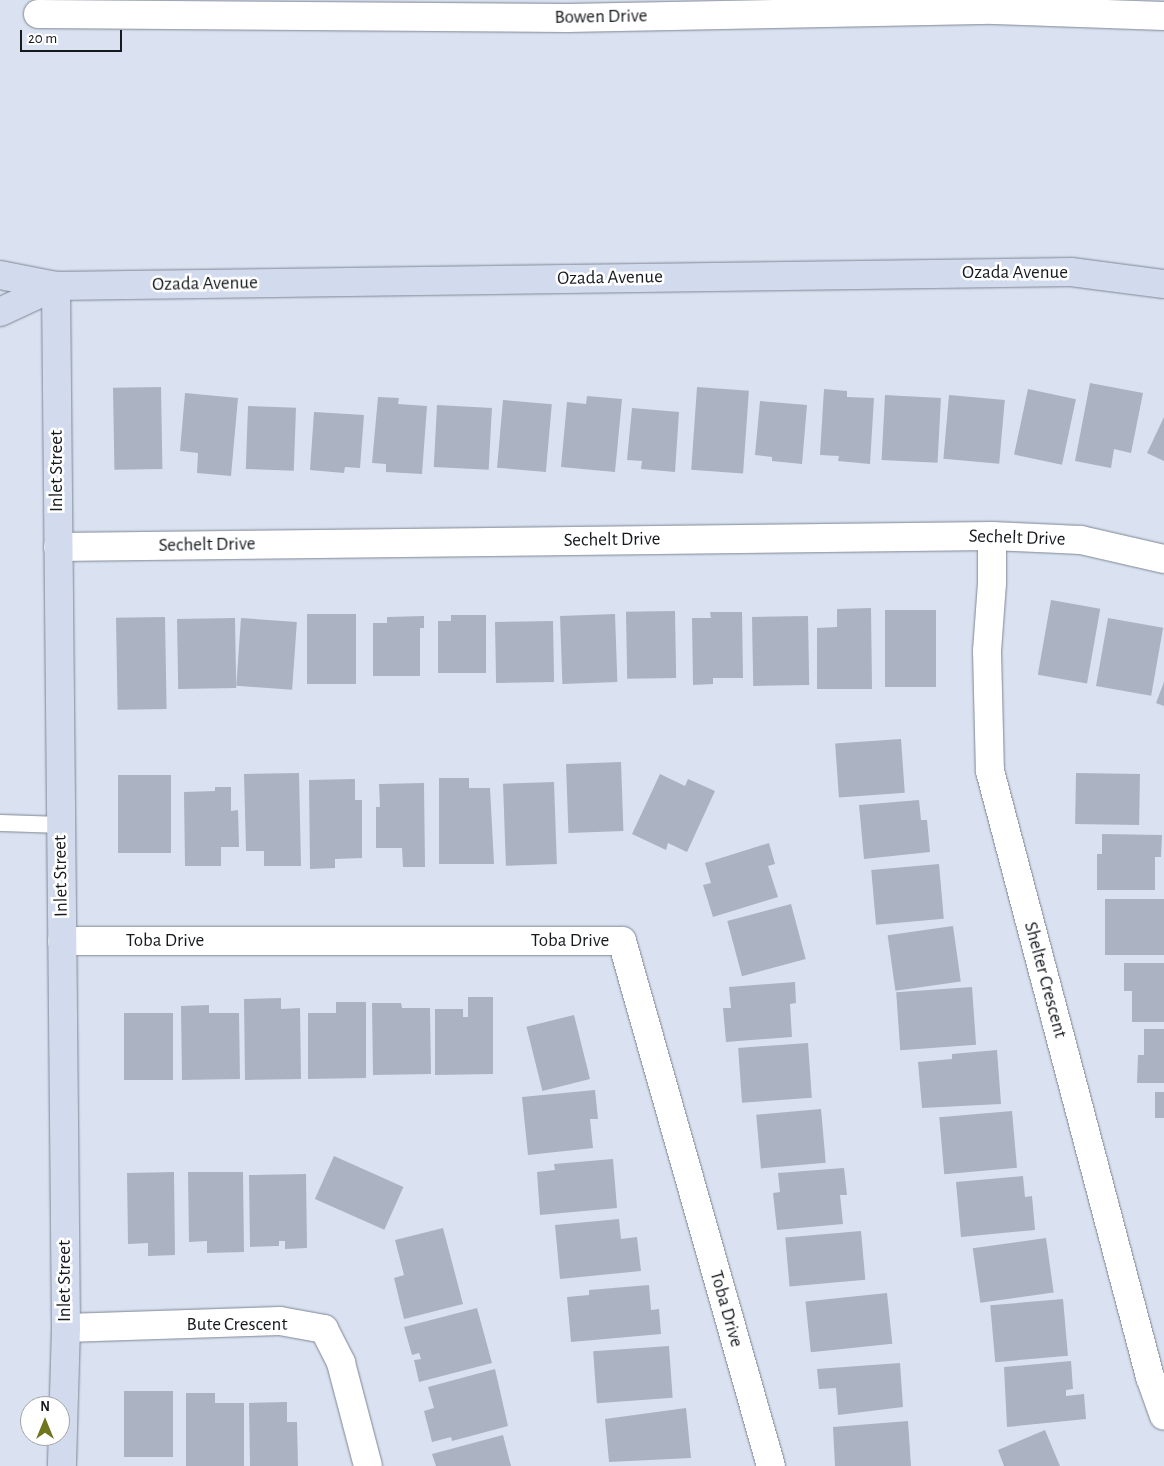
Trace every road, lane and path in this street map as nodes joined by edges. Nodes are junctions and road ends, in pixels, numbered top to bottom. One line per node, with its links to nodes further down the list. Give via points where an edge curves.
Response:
1 (994, 5): 2 (street, Bowen Drive); 4 (street, Bowen Drive)
2 (566, 9): 3 (street, Bowen Drive)
3 (38, 14)
4 (1164, 16)
5 (0, 275): 7 (street, Ozada Avenue)
6 (1164, 284): 7 (street, Ozada Avenue, via 1071,272)
7 (56, 286): 8 (street, Ozada Avenue); 10 (street, Inlet Street)
8 (0, 312)
9 (992, 536): 10 (street, Sechelt Drive); 11 (street, Sechelt Drive, via 1081,540); 16 (street, Shelter Crescent, via 987,651 990,771 1150,1377)
10 (58, 547): 13 (street, Inlet Street)
11 (1164, 559)
12 (0, 823): 13 (lane)
13 (61, 825): 14 (street, Inlet Street)
14 (62, 941): 15 (street, Inlet Street); 19 (street, Toba Drive, via 622,941)
15 (66, 1328): 17 (street, Inlet Street); 18 (street, Bute Crescent, via 280,1321 324,1329 341,1363)
16 (1164, 1416)
17 (62, 1466)
18 (368, 1466)
19 (771, 1466)

